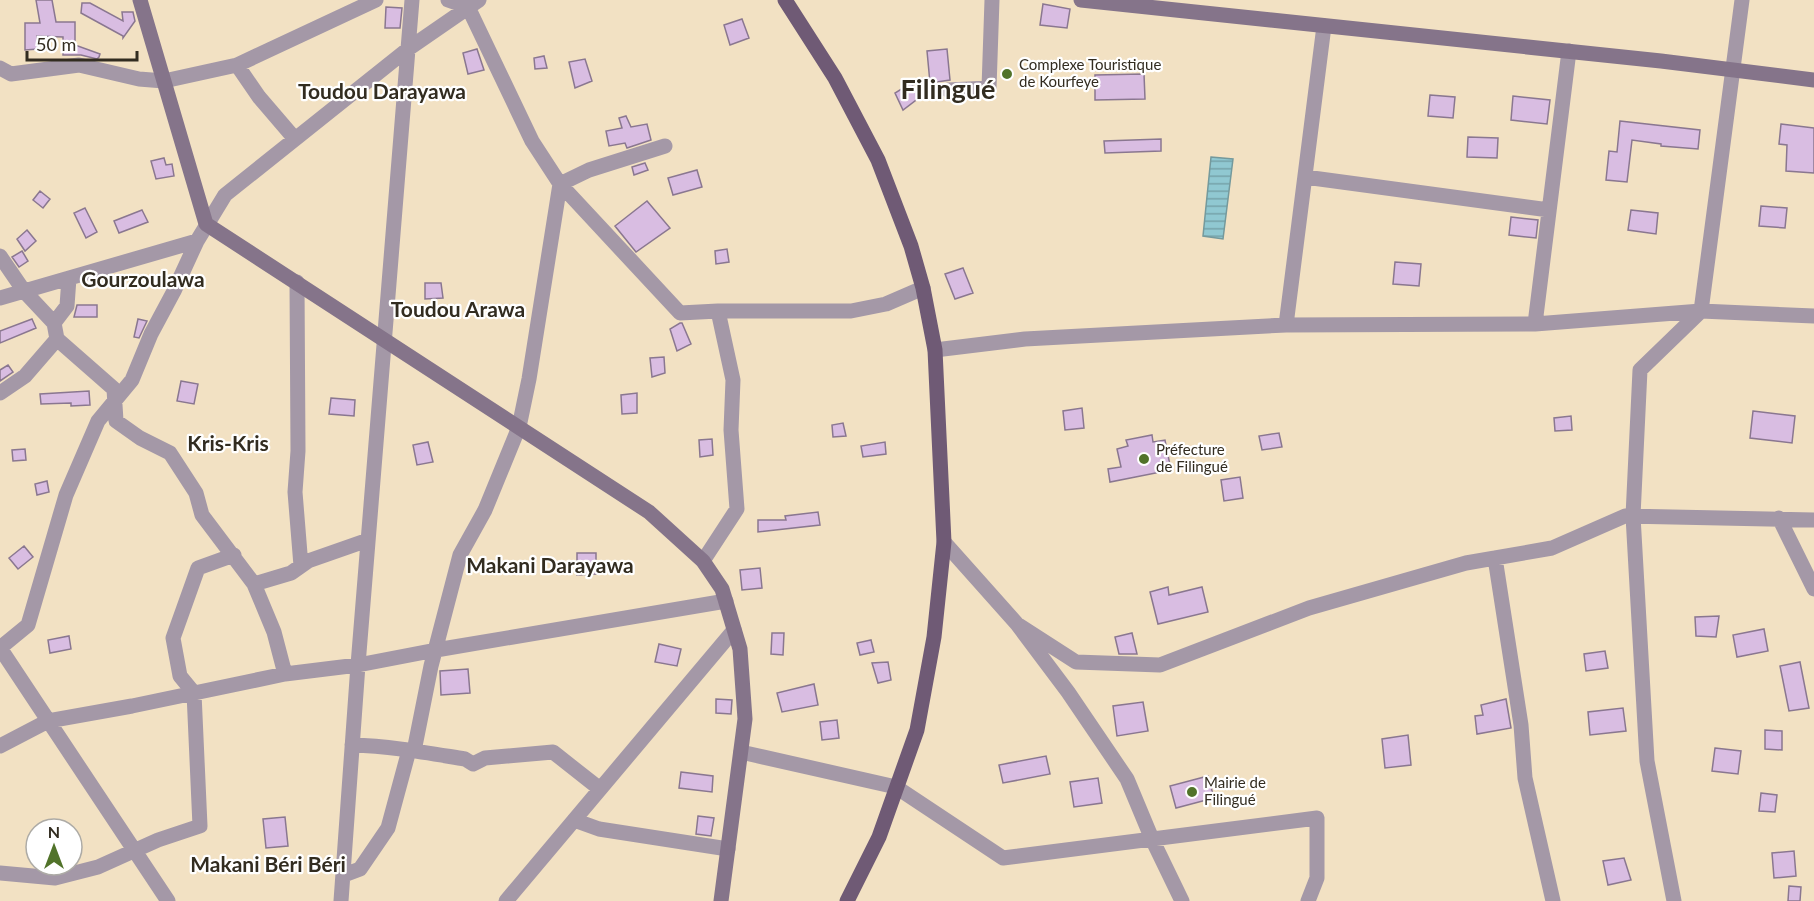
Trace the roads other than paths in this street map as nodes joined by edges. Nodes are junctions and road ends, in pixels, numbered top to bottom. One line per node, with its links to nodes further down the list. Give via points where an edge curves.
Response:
1 (140, 0): 18 (street)
2 (376, 0): 14 (street)
3 (412, 0): 12 (street)
4 (448, 0): 10 (street)
5 (785, 0): 30 (main road, via 835,78 878,160)
6 (992, 0): 19 (street, via 989,88)
7 (1081, 0): 9 (street)
8 (1742, 0): 16 (street)
9 (1108, 2): 11 (street)
10 (474, 4): 12 (street); 23 (street, via 532,141)
11 (1324, 26): 13 (street); 22 (street)
12 (408, 49): 20 (street); 40 (street)
13 (1569, 51): 16 (street); 24 (street)
14 (237, 65): 18 (street); 20 (street)
15 (0, 69): 18 (street, via 11,74 79,65)
16 (1733, 70): 17 (street); 34 (street)
17 (1814, 80)
18 (164, 81): 25 (street)
19 (948, 90)
20 (295, 140): 25 (street, via 225,195)
21 (665, 146): 23 (street, via 589,170)
22 (1305, 177): 24 (street); 38 (street)
23 (560, 184): 33 (street, via 680,313); 44 (street)
24 (1549, 210): 37 (street)
25 (206, 224): 26 (street); 29 (street)
26 (197, 241): 28 (street); 43 (street, via 132,380)
27 (0, 256): 31 (street)
28 (69, 278): 31 (street); 36 (street, via 67,306)
29 (297, 282): 40 (street); 53 (street, via 295,492)
30 (923, 288): 33 (street, via 886,304 851,311); 41 (main road)
31 (24, 291): 32 (street); 36 (street)
32 (0, 298)
33 (718, 311): 52 (street, via 733,380 731,430 737,509)
34 (1701, 311): 35 (street); 37 (street); 45 (street, via 1640,370)
35 (1814, 316)
36 (54, 323): 39 (street)
37 (1535, 324): 38 (street)
38 (1286, 325): 41 (street, via 1026,339)
39 (57, 339): 42 (street, via 25,376); 43 (street, via 114,389)
40 (384, 339): 44 (street); 48 (street)
41 (935, 350): 49 (main road)
42 (0, 393)
43 (115, 401): 50 (street, via 116,421 170,453 196,493 202,514); 59 (street, via 98,421 66,495 28,625)
44 (519, 427): 52 (street, via 649,512); 60 (street, via 485,510 460,555)
45 (1633, 516): 46 (street); 51 (street, via 1552,548); 85 (street, via 1647,760)
46 (1779, 518): 47 (street); 55 (street)
47 (1814, 520)
48 (368, 540): 53 (street); 61 (street)
49 (944, 542): 57 (street); 69 (main road, via 934,637 917,730)
50 (234, 555): 54 (street); 63 (street, via 198,568 173,639 180,676)
51 (1495, 558): 57 (street, via 1310,608 1160,665 1076,662); 84 (street, via 1521,725 1525,778)
52 (703, 561): 56 (street)
53 (301, 566): 54 (street)
54 (254, 584): 62 (street, via 274,632)
55 (1814, 589)
56 (726, 601): 58 (street); 60 (street)
57 (1017, 624): 72 (street, via 1127,779)
58 (734, 630): 68 (street, via 740,649 745,719); 70 (street)
59 (0, 648): 64 (street)
60 (436, 650): 61 (street); 67 (street)
61 (358, 665): 62 (street); 65 (street)
62 (285, 674): 63 (street)
63 (194, 693): 64 (street); 74 (street, via 200,826)
64 (48, 721): 66 (street); 74 (street)
65 (352, 745): 67 (street); 76 (street)
66 (0, 746)
67 (412, 750): 70 (street, via 465,759 473,764 485,758 553,752); 76 (street, via 388,828 360,869)
68 (741, 752): 69 (street); 73 (street)
69 (896, 788): 72 (street, via 1004,858); 81 (main road, via 879,837)
70 (600, 789): 71 (street)
71 (574, 820): 73 (street, via 599,829); 79 (street)
72 (1152, 839): 82 (street); 83 (street, via 1317,818 1317,878)
73 (728, 849): 80 (street)
74 (135, 850): 75 (street, via 98,867 55,879); 77 (street)
75 (0, 873)
76 (344, 875): 78 (street)
77 (168, 901)
78 (341, 901)
79 (506, 901)
80 (721, 901)
81 (847, 901)
82 (1182, 901)
83 (1308, 901)
84 (1553, 901)
85 (1674, 901)

